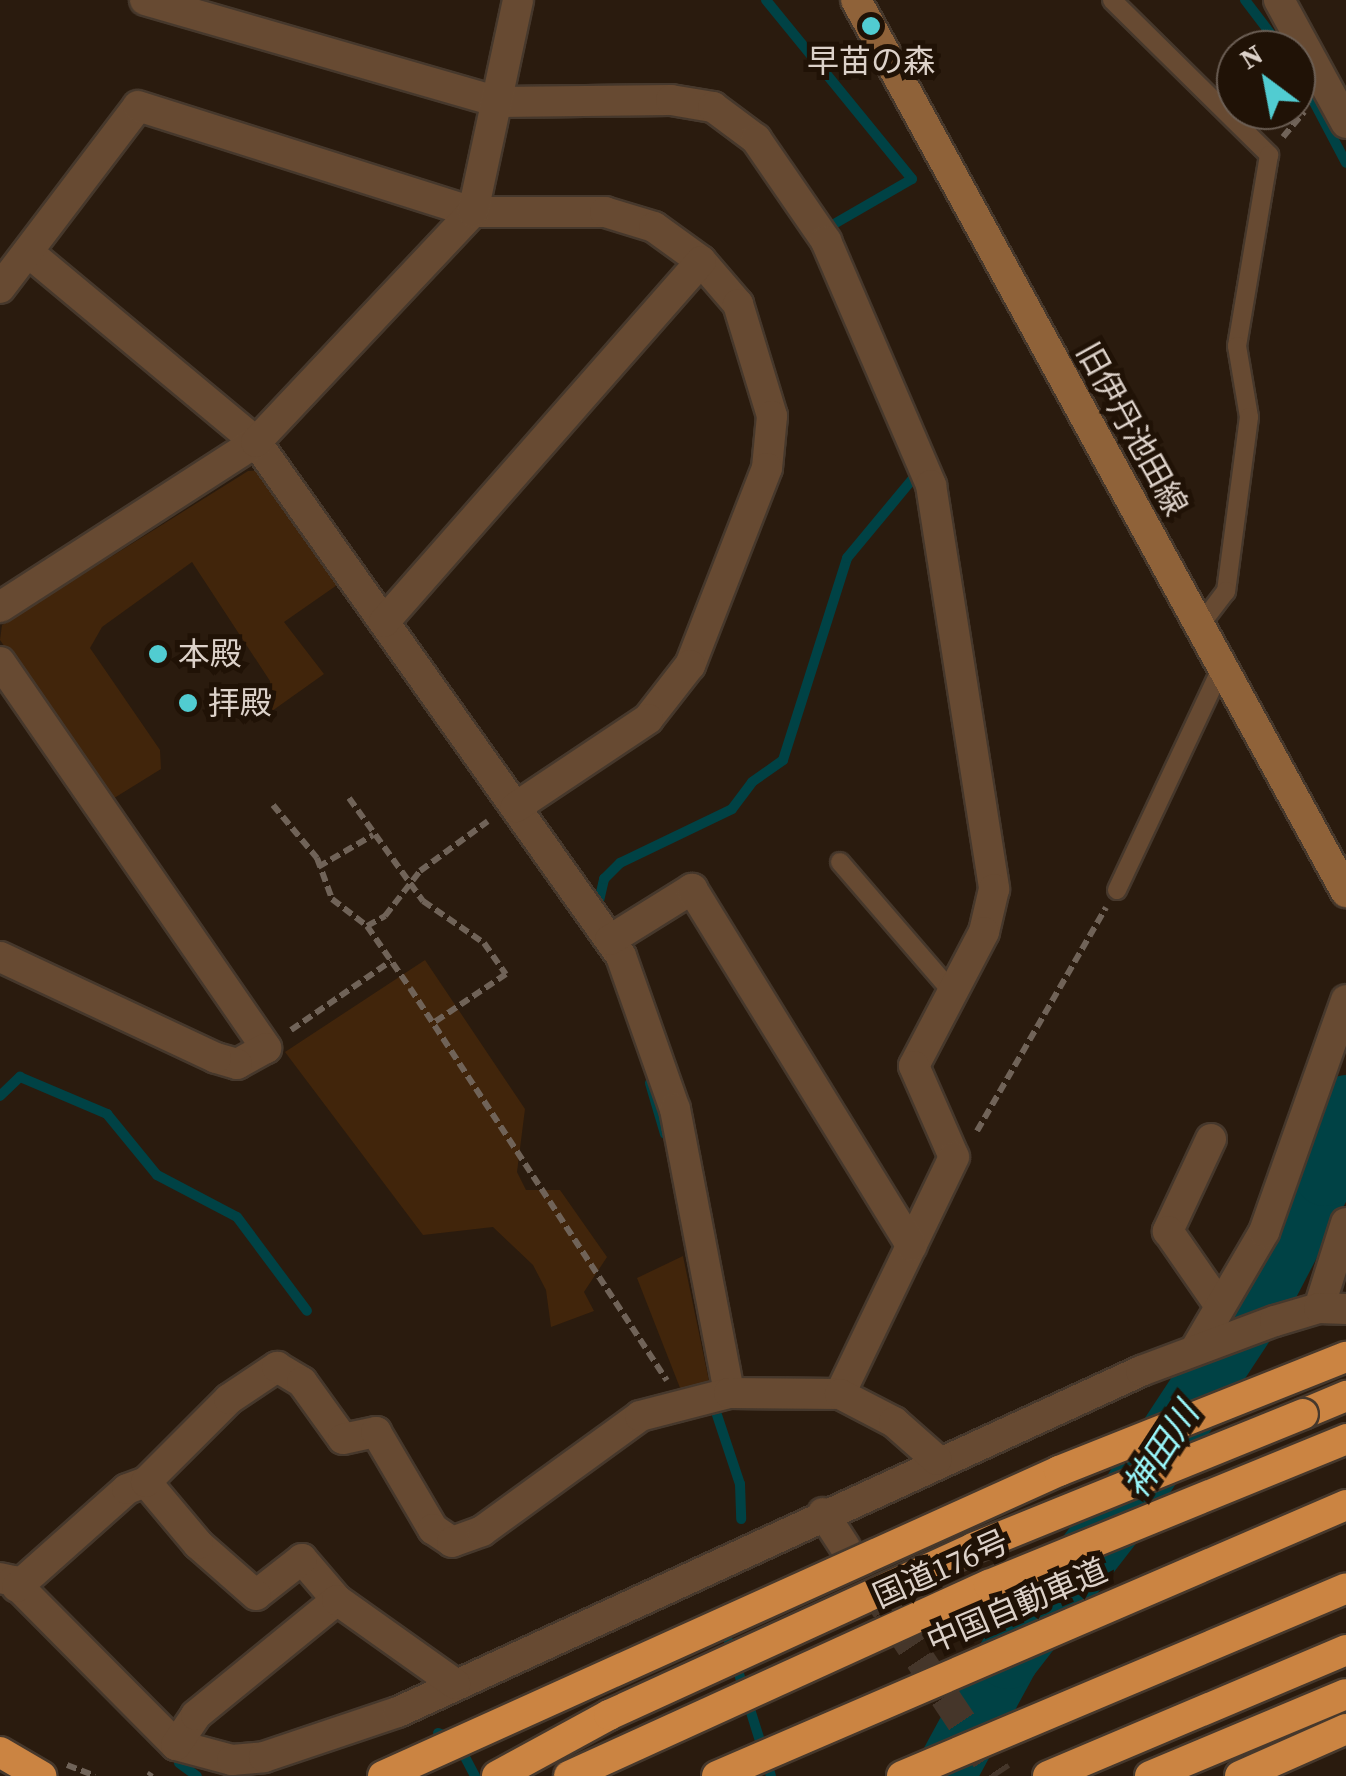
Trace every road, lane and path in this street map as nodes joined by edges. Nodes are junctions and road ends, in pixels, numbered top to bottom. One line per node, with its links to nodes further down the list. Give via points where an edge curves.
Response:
1 (144, 0): 6 (street)
2 (518, 0): 6 (street)
3 (856, 0): 17 (street, 旧伊丹池田線)
4 (1112, 0): 9 (lane)
5 (1279, 0): 7 (street)
6 (499, 102): 10 (street); 33 (street, via 671,100 714,107 756,140 826,241 934,502 994,875 991,916)
7 (1346, 124)
8 (1290, 130): 9 (path)
9 (1269, 155): 17 (lane, via 1237,346 1250,417 1226,592)
10 (473, 212): 11 (street, via 138,106); 12 (street, via 606,212 654,227); 14 (street)
11 (28, 252): 13 (street); 14 (street)
12 (701, 261): 16 (street); 22 (street, via 738,304 772,416 768,468 690,665 648,719)
13 (0, 288)
14 (256, 442): 15 (street); 16 (street)
15 (0, 607)
16 (384, 622): 22 (street)
17 (1200, 625): 19 (street, 旧伊丹池田線)
18 (0, 662): 36 (street)
19 (1222, 666): 27 (lane); 28 (street, 旧伊丹池田線)
20 (349, 798): 23 (path)
21 (273, 805): 25 (path)
22 (516, 807): 26 (path, via 462,840); 30 (street)
23 (373, 835): 25 (path); 26 (path)
24 (840, 862): 33 (lane)
25 (318, 867): 29 (path, via 332,899)
26 (410, 886): 29 (path); 35 (path, via 484,943 506,974)
27 (1116, 890): 38 (path, via 967,1149)
28 (1346, 892)
29 (367, 926): 32 (path)
30 (610, 940): 40 (street, via 692,889); 45 (street, via 675,1109)
31 (0, 957): 36 (street, via 216,1058 237,1064)
32 (391, 961): 35 (path); 36 (path)
33 (953, 994): 38 (street, via 914,1066)
34 (1346, 1000): 41 (street, via 1264,1232)
35 (433, 1023): 48 (path)
36 (266, 1048)
37 (1212, 1138): 41 (street, via 1168,1231)
38 (954, 1156): 40 (street)
39 (1346, 1223): 42 (street)
40 (912, 1246): 46 (street)
41 (1220, 1306): 43 (street)
42 (1333, 1309): 43 (street)
43 (1203, 1347): 50 (street)
44 (1346, 1357): 65 (highway, bridge, via 1059,1471)
45 (729, 1393): 46 (street); 48 (street)
46 (840, 1394): 50 (street, via 894,1422)
47 (1346, 1396): 66 (highway, bridge, via 972,1548 609,1715)
48 (681, 1402): 51 (street, via 640,1416 482,1531 452,1542 433,1528 376,1432 343,1440 287,1368 269,1370 229,1400)
49 (1346, 1439): 67 (highway, 国道176号, bridge, via 989,1585)
50 (937, 1460): 53 (street)
51 (146, 1482): 55 (street); 57 (street, via 198,1544 256,1595 302,1559)
52 (1346, 1505): 68 (highway, 中国自動車道, bridge)
53 (823, 1513): 54 (street); 59 (street)
54 (845, 1548)
55 (8, 1582): 62 (street)
56 (1346, 1588): 69 (highway, bridge)
57 (337, 1600): 59 (street); 62 (street, via 196,1715)
58 (1346, 1650): 70 (highway, bridge)
59 (454, 1684): 62 (street, via 343,1734 264,1757 220,1758)
60 (1346, 1694): 71 (highway)
61 (1346, 1729): 72 (highway)
62 (176, 1745)
63 (0, 1752): 64 (highway)
64 (41, 1776)
65 (382, 1776)
66 (497, 1776)
67 (569, 1776)
68 (716, 1776)
69 (902, 1776)
70 (1048, 1776)
71 (1150, 1776)
72 (1240, 1776)

